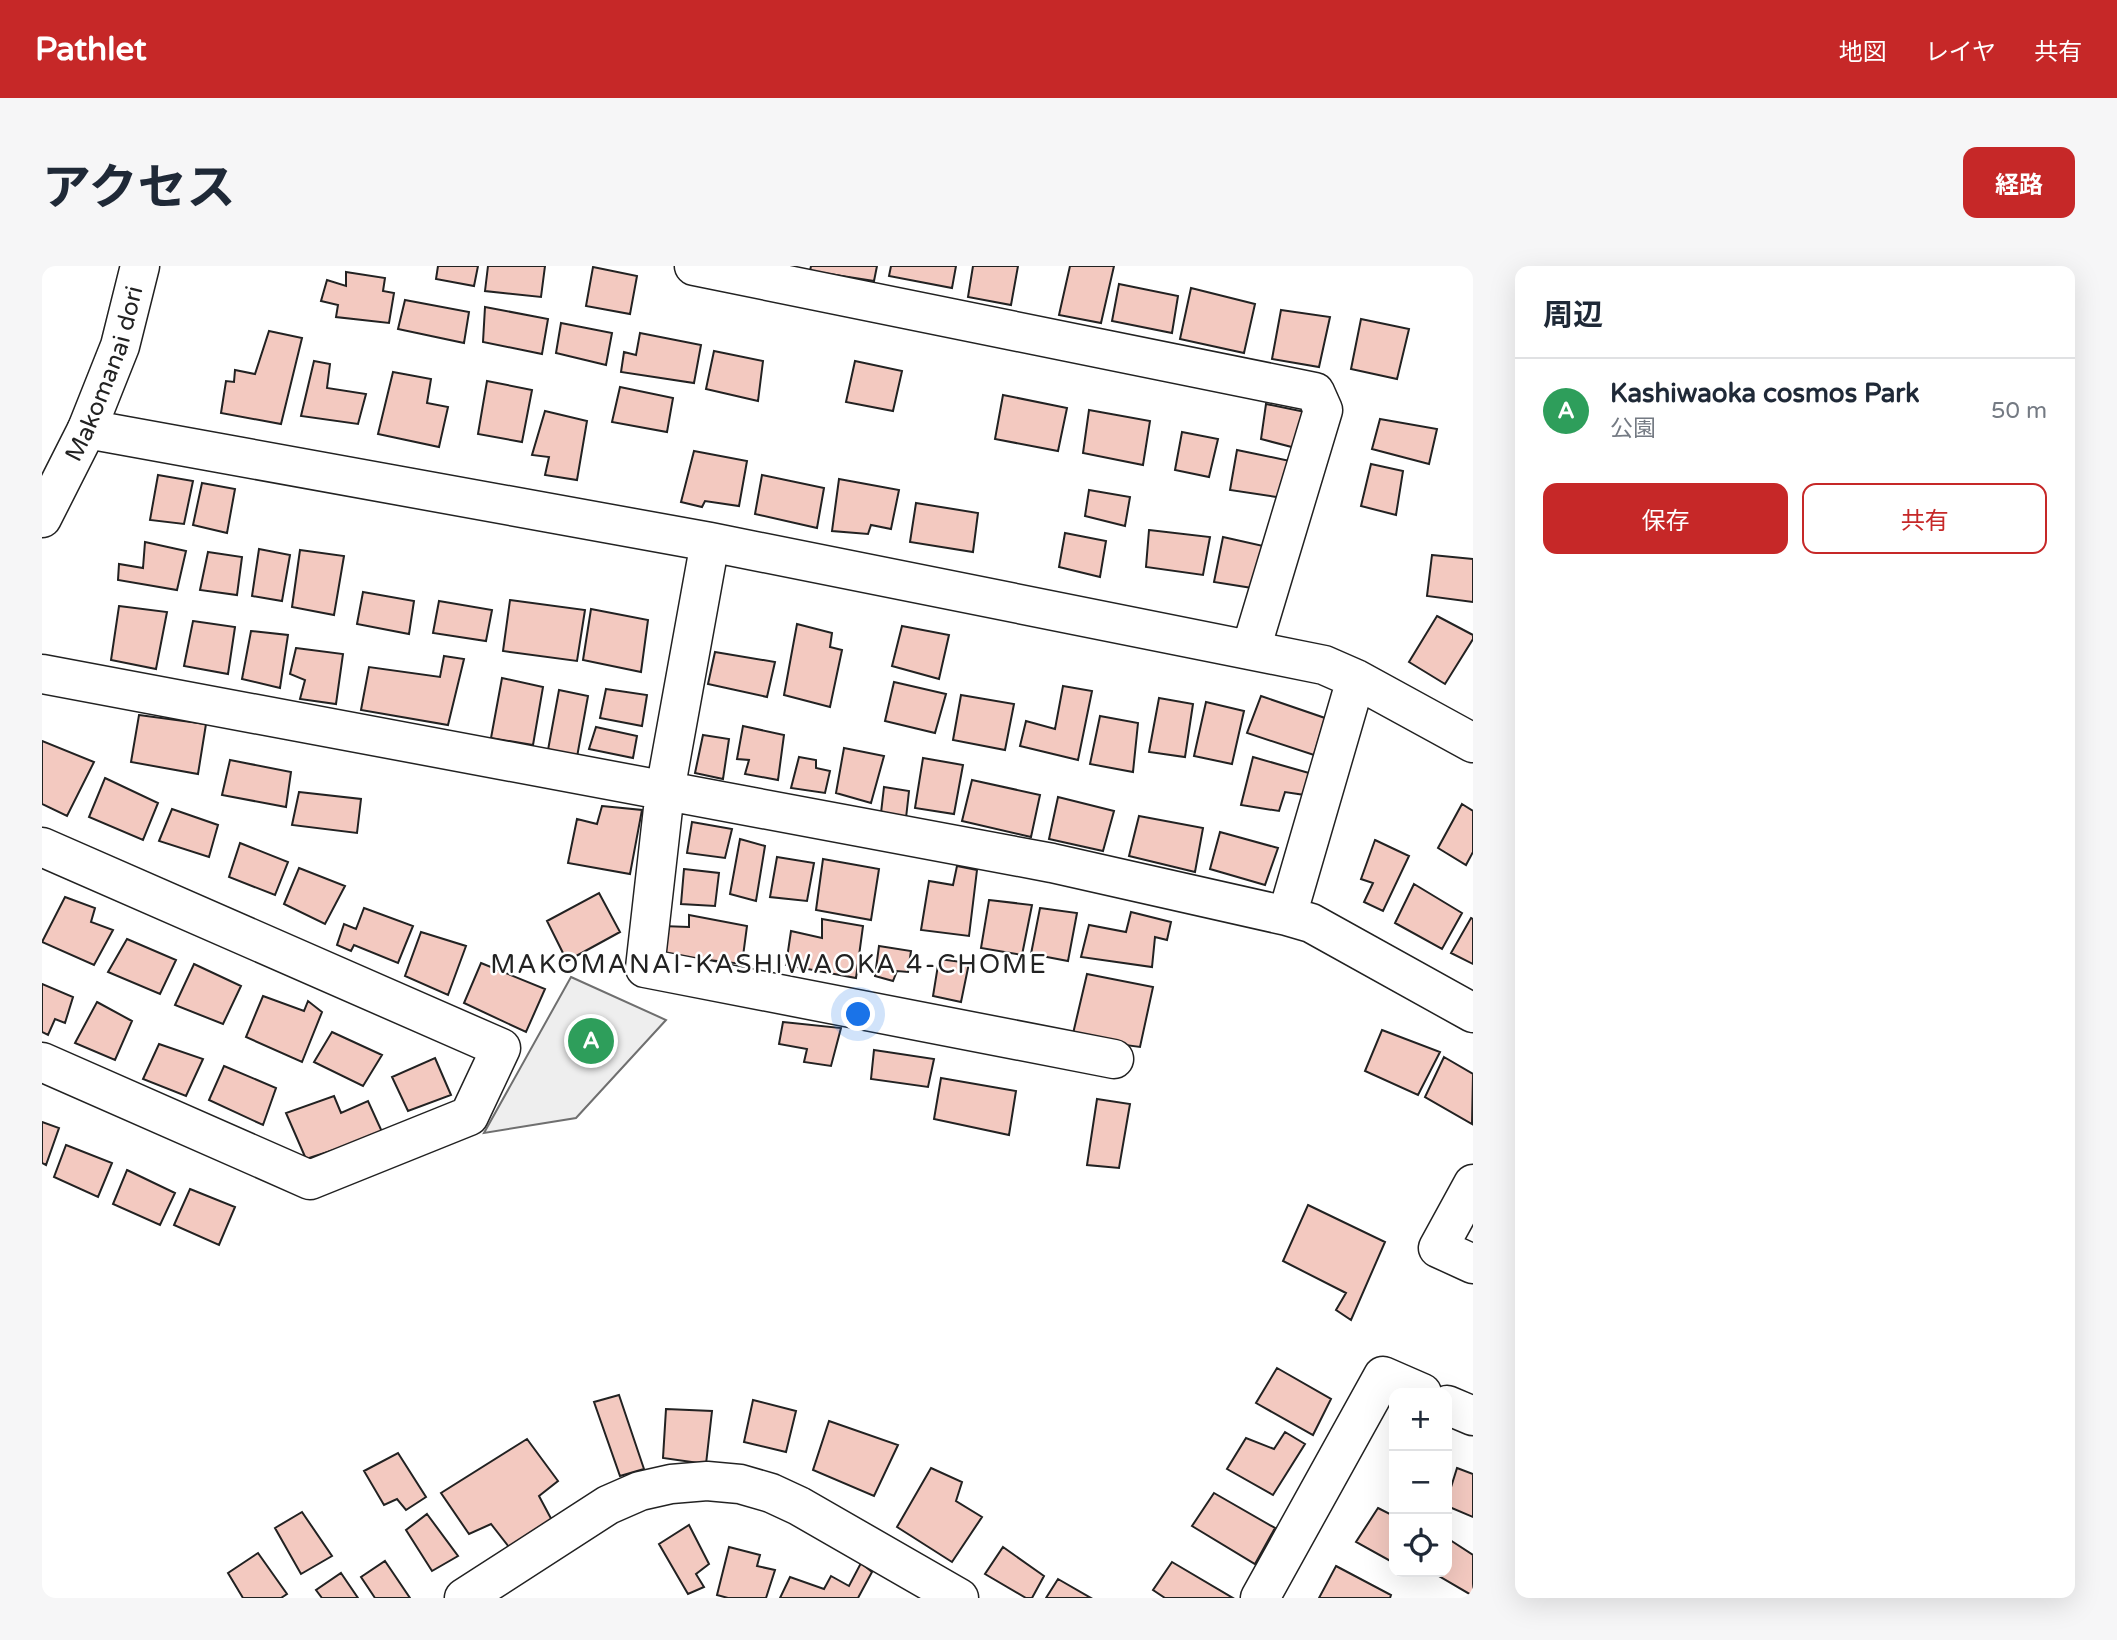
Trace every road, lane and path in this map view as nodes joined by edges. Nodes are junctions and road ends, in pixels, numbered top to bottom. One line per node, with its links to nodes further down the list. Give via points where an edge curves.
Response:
1 (140, 266): 3 (main road, Makomanai dori, via 120,346)
2 (694, 266): 6 (main road, via 1315,392 1323,410)
3 (87, 429): 4 (main road, Makomanai dori); 5 (main road)
4 (42, 518)
5 (710, 542): 6 (main road); 10 (main road)
6 (1251, 649): 8 (main road, via 1324,665)
7 (42, 674): 10 (main road)
8 (1356, 680): 9 (main road); 12 (main road)
9 (1473, 743)
10 (665, 791): 12 (main road, via 1052,863); 14 (main road, via 645,968)
11 (42, 847): 15 (main road, via 501,1048 469,1116 310,1180)
12 (1287, 916): 13 (main road, via 1311,923)
13 (1473, 1013)
14 (1114, 1059)
15 (42, 1062)
16 (1473, 1184): 17 (main road, via 1438,1248)
17 (1473, 1264)
18 (1411, 1388): 23 (main road, via 1383,1376)
19 (1452, 1407): 20 (main road)
20 (1473, 1416)
21 (464, 1598): 22 (main road, via 608,1505 671,1484 707,1481 771,1493)
22 (960, 1598)
23 (1259, 1598)

